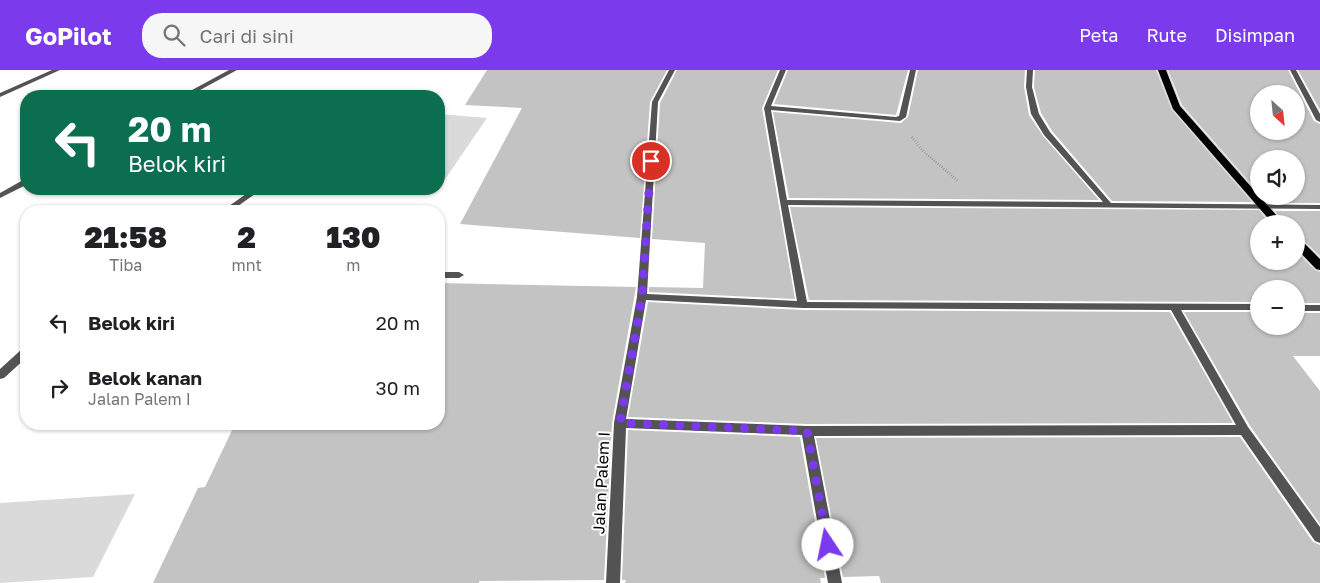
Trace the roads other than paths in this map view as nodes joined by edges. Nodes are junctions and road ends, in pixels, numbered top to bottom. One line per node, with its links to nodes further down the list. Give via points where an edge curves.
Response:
1 (57, 70): 10 (street)
2 (234, 70): 9 (street)
3 (672, 70): 26 (street, Jalan Palem I, via 656,102)
4 (783, 70): 11 (street)
5 (913, 70): 11 (street, via 902,117 897,119)
6 (1030, 70): 18 (street, via 1029,87 1035,114 1047,133)
7 (1162, 70): 19 (main road, via 1176,107)
8 (1293, 70): 12 (street)
9 (196, 90)
10 (0, 95)
11 (767, 108): 16 (street)
12 (1320, 120)
13 (20, 185): 15 (street)
14 (249, 195): 17 (street)
15 (0, 196)
16 (783, 202): 18 (street); 27 (street)
17 (235, 205)
18 (1110, 206): 19 (street)
19 (1262, 206): 20 (street); 21 (main road)
20 (1320, 207)
21 (1270, 215)
22 (1305, 250): 23 (main road)
23 (1320, 266)
24 (445, 275): 25 (street)
25 (459, 275)
26 (642, 297): 27 (street); 34 (street, Jalan Palem I)
27 (803, 305): 28 (street)
28 (1174, 307): 29 (street); 35 (street)
29 (1250, 307)
30 (1305, 308): 31 (street)
31 (1320, 308)
32 (20, 357): 33 (street)
33 (0, 375)
34 (620, 423): 36 (street); 38 (street, Jalan Palem I)
35 (1244, 430): 36 (street); 37 (street)
36 (807, 431): 39 (street)
37 (1320, 537)
38 (613, 583)
39 (835, 583)

